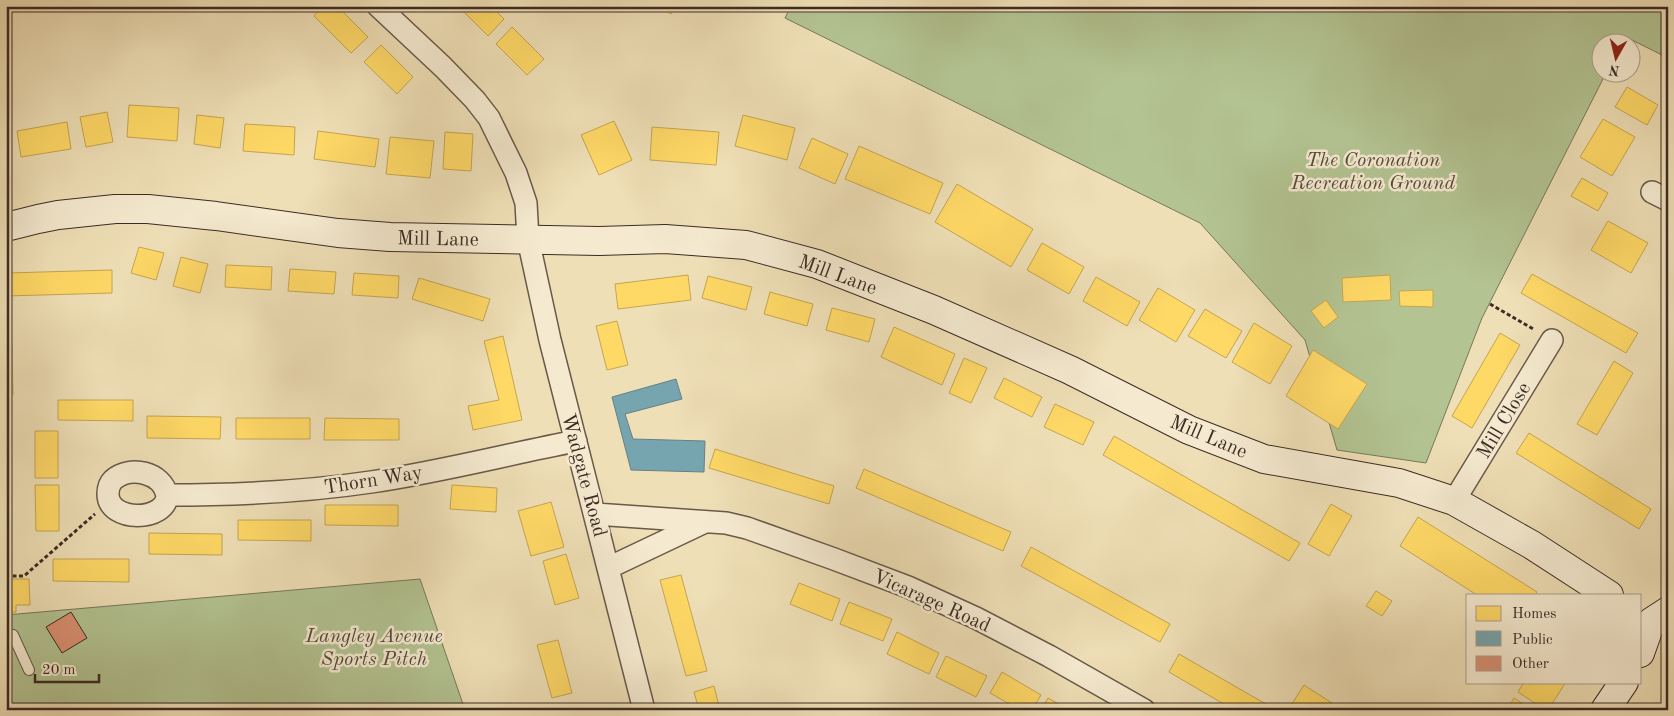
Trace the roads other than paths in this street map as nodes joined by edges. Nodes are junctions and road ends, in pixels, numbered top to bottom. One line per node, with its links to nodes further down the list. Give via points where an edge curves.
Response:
1 (378, 6): 3 (street, Wadgate Road, via 466,89 489,118 508,154 526,203)
2 (6, 227): 3 (street, Mill Lane, via 74,213 148,209 370,236)
3 (528, 239): 5 (street, Wadgate Road); 7 (street, Mill Lane, via 599,241 665,238 746,245 817,264 982,330 1189,430 1264,459 1399,483)
4 (1552, 340): 7 (street, Mill Close)
5 (576, 441): 6 (street, Thorn Way, via 370,482 229,494); 8 (street, Wadgate Road)
6 (166, 495): 6 (street, via 167,501 150,514 118,512 110,504 108,496 110,484 126,473 153,476 161,482)
7 (1454, 501): 11 (street, Mill Lane, via 1532,545)
8 (595, 514): 9 (street, Vicarage Road); 10 (street, Wadgate Road)
9 (708, 521): 10 (street); 18 (street, Vicarage Road, via 747,528 908,588 1007,634)
10 (608, 568): 17 (street, Wadgate Road)
11 (1606, 594)
12 (1653, 616): 14 (street)
13 (6, 636): 15 (lane, via 13,635)
14 (1642, 647)
15 (29, 670)
16 (1623, 684): 19 (street)
17 (644, 710)
18 (1144, 710)
19 (1605, 710)

